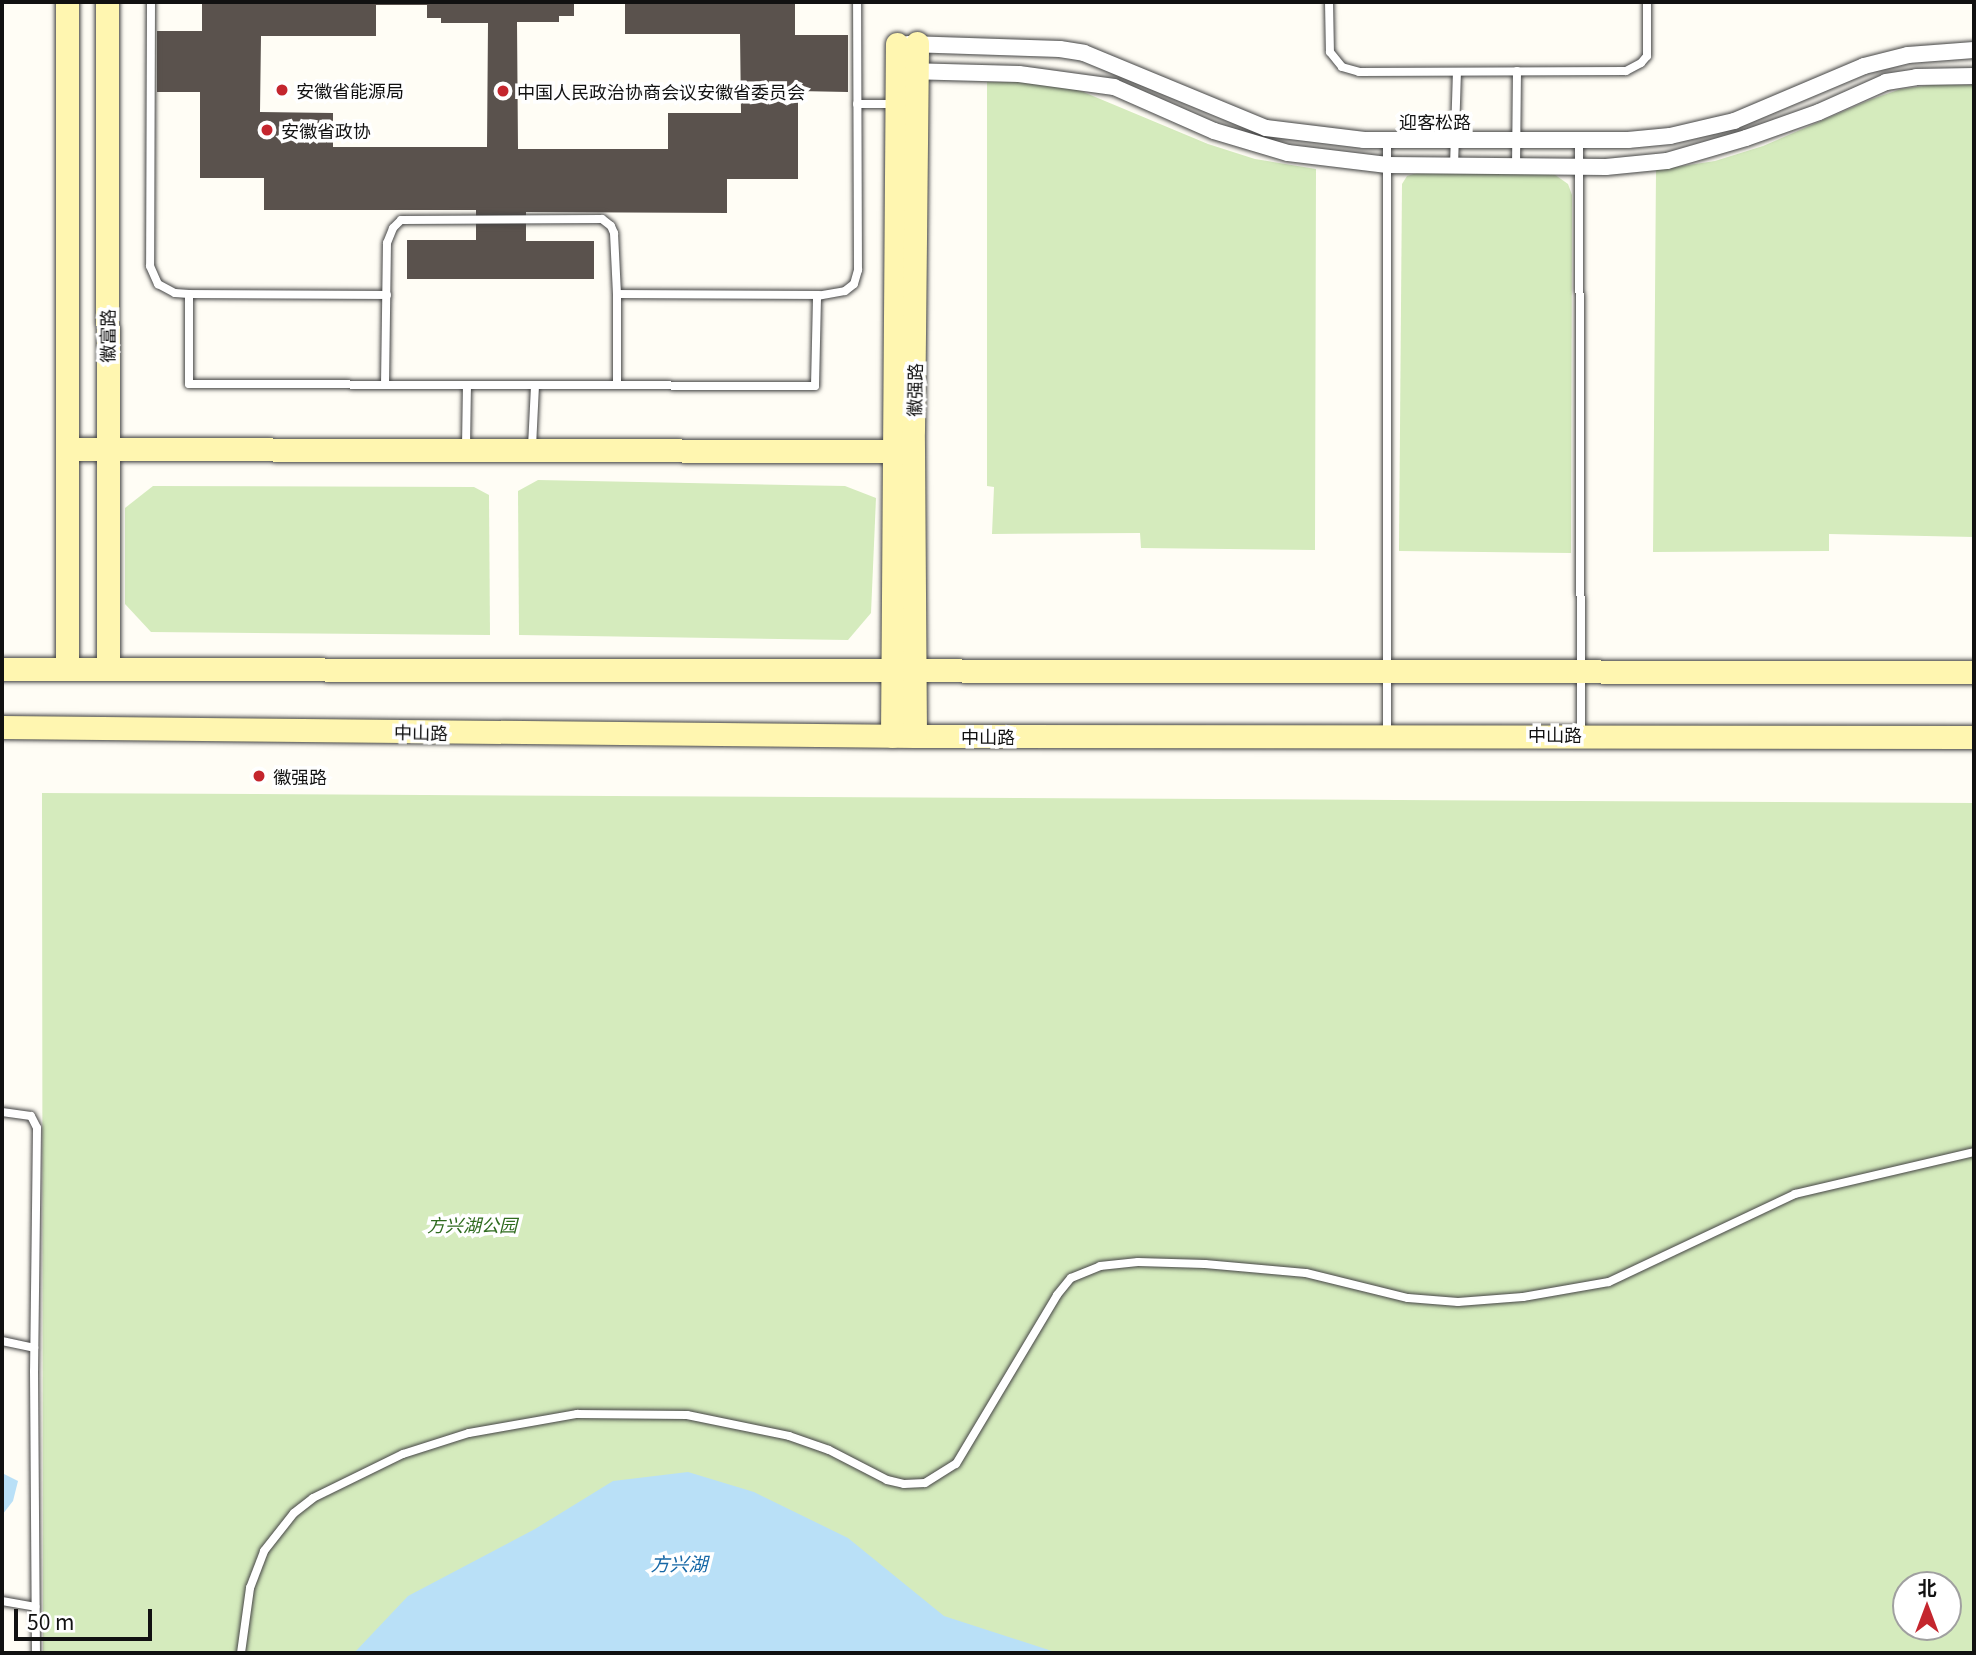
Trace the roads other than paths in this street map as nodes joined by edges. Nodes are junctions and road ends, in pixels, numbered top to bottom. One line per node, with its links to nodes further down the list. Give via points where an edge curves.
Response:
1 (67, 2): 31 (main road)
2 (107, 2): 32 (main road, 徽富路)
3 (150, 2): 24 (lane, via 150,267 158,284)
4 (857, 2): 13 (lane)
5 (1329, 2): 11 (lane, via 1330,52 1346,69)
6 (1647, 2): 10 (lane, via 1648,52 1633,69)
7 (907, 44): 9 (main road, 徽强路); 15 (street, 迎客松路, via 1084,53 1266,128)
8 (1974, 50): 18 (street, 迎客松路, via 1908,55 1864,66 1734,121 1693,132)
9 (908, 71): 14 (main road, 徽强路); 19 (street, via 1020,74 1114,87 1251,145)
10 (1517, 71): 11 (lane); 17 (lane)
11 (1457, 72): 16 (lane)
12 (1974, 76): 22 (street, via 1886,82 1819,112 1667,161)
13 (857, 104): 14 (lane); 26 (lane, via 857,278 845,291)
14 (907, 104): 35 (main road, 徽强路)
15 (1387, 140): 16 (street, 迎客松路); 19 (lane)
16 (1455, 140): 17 (street, 迎客松路); 20 (lane)
17 (1516, 140): 18 (street, 迎客松路); 21 (lane)
18 (1579, 140): 22 (lane)
19 (1387, 165): 20 (street); 40 (lane)
20 (1454, 166): 21 (street)
21 (1516, 166): 22 (street)
22 (1579, 166): 41 (lane)
23 (617, 293): 25 (lane, via 616,240 611,226 602,219 408,218 388,237); 26 (lane); 30 (lane)
24 (189, 294): 25 (lane); 27 (lane, via 189,384)
25 (387, 295): 27 (lane)
26 (819, 295): 30 (lane, via 815,386)
27 (385, 385): 28 (lane)
28 (467, 385): 29 (lane); 33 (lane)
29 (535, 385): 30 (lane); 34 (lane)
30 (617, 385)
31 (67, 449): 32 (main road); 37 (main road)
32 (107, 449): 33 (main road); 38 (main road, 徽富路)
33 (466, 450): 34 (main road)
34 (532, 450): 35 (main road)
35 (903, 452): 39 (main road, 徽强路)
36 (2, 669): 37 (main road)
37 (67, 669): 38 (main road)
38 (108, 669): 39 (main road)
39 (904, 671): 40 (main road); 46 (main road, 徽强路)
40 (1387, 671): 41 (main road); 44 (lane)
41 (1581, 671): 42 (main road); 45 (lane)
42 (1974, 672)
43 (2, 727): 46 (main road, 中山路)
44 (1387, 734): 45 (main road, 中山路); 46 (main road, 中山路)
45 (1581, 734): 47 (main road, 中山路)
46 (903, 736)
47 (1974, 737)
48 (2, 1112): 51 (lane, via 31,1116 37,1123)
49 (1974, 1152): 55 (lane, via 1795,1194 1609,1282 1523,1297 1458,1302 1408,1298 1306,1273 1205,1264 1100,1266 1071,1278 1056,1295 957,1464 925,1483 887,1480 829,1450 789,1436 687,1415 577,1413 469,1433 403,1454 313,1498 294,1513 264,1551 250,1588)
50 (2, 1341): 51 (lane)
51 (34, 1348): 53 (lane)
52 (2, 1601): 53 (lane)
53 (36, 1607): 54 (lane)
54 (36, 1653)
55 (241, 1653)

